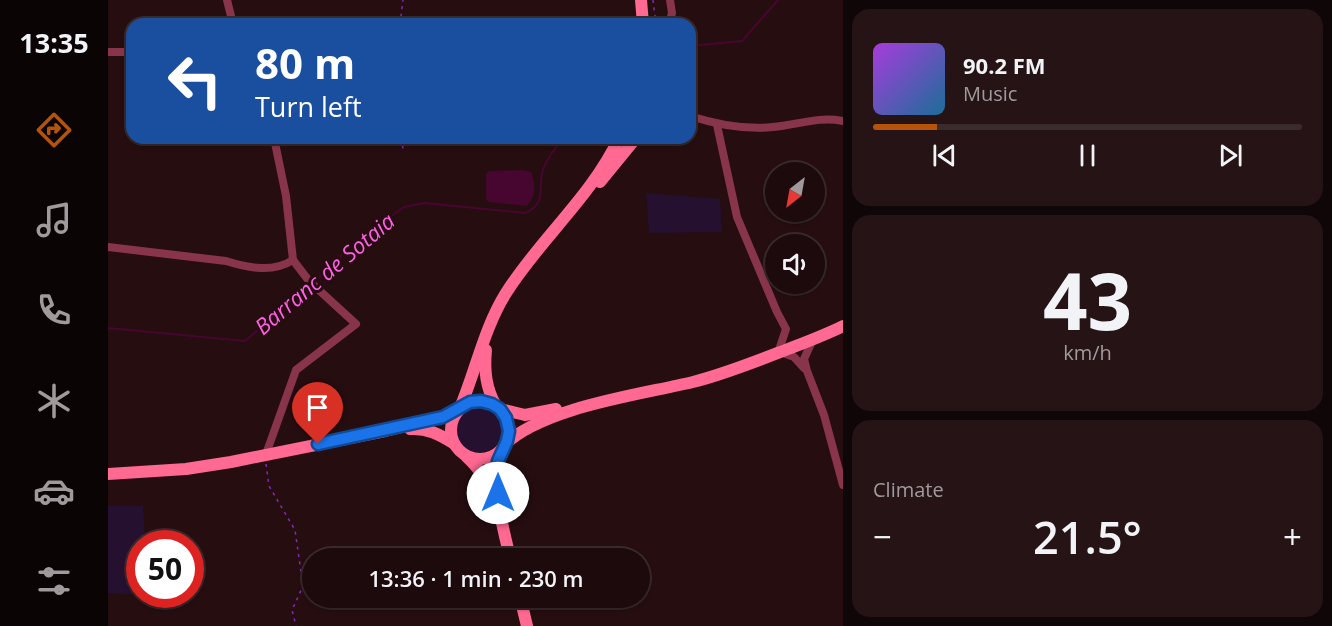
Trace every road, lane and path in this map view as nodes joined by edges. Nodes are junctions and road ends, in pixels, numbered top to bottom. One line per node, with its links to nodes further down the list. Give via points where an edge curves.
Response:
1 (227, 0): 6 (street)
2 (403, 0): 7 (path)
3 (641, 0): 8 (main road)
4 (653, 0): 9 (path)
5 (670, 0): 10 (street)
6 (232, 18)
7 (401, 18)
8 (642, 18)
9 (655, 18)
10 (674, 18)
11 (108, 52): 12 (street)
12 (126, 52)
13 (696, 118): 15 (street)
14 (843, 122): 15 (street, via 824,119 759,128)
15 (717, 125): 27 (street, via 737,217 786,329)
16 (275, 144): 23 (street)
17 (402, 144): 20 (path)
18 (616, 144): 21 (main road)
19 (631, 144): 21 (main road, via 592,190)
20 (403, 150)
21 (580, 198): 25 (main road, via 507,291)
22 (108, 247): 23 (street, via 226,261 244,267 269,268)
23 (293, 260): 35 (street, via 356,324 296,370)
24 (843, 326): 26 (main road)
25 (488, 327): 30 (main road, via 485,375 489,394); 31 (main road)
26 (813, 339): 27 (main road); 28 (street, via 804,359)
27 (779, 352): 28 (street, via 794,357); 29 (main road, via 696,381)
28 (807, 371): 38 (street)
29 (596, 404): 30 (main road, via 525,416); 34 (main road, via 529,426)
30 (498, 407): 31 (main road, via 481,401); 34 (main road, via 509,431)
31 (460, 409): 32 (main road); 33 (main road, via 450,431)
32 (385, 431): 33 (main road, via 421,429 440,434); 35 (main road)
33 (453, 443): 36 (main road)
34 (503, 448): 36 (main road, via 484,459); 39 (main road, via 498,461 498,493)
35 (266, 454): 37 (main road, via 186,469); 42 (path, via 268,486 295,530 303,586 292,610)
36 (464, 454): 39 (main road, via 485,477)
37 (108, 474)
38 (843, 485)
39 (507, 544): 40 (main road)
40 (508, 548)
41 (522, 608): 43 (main road)
42 (296, 626)
43 (526, 626)

